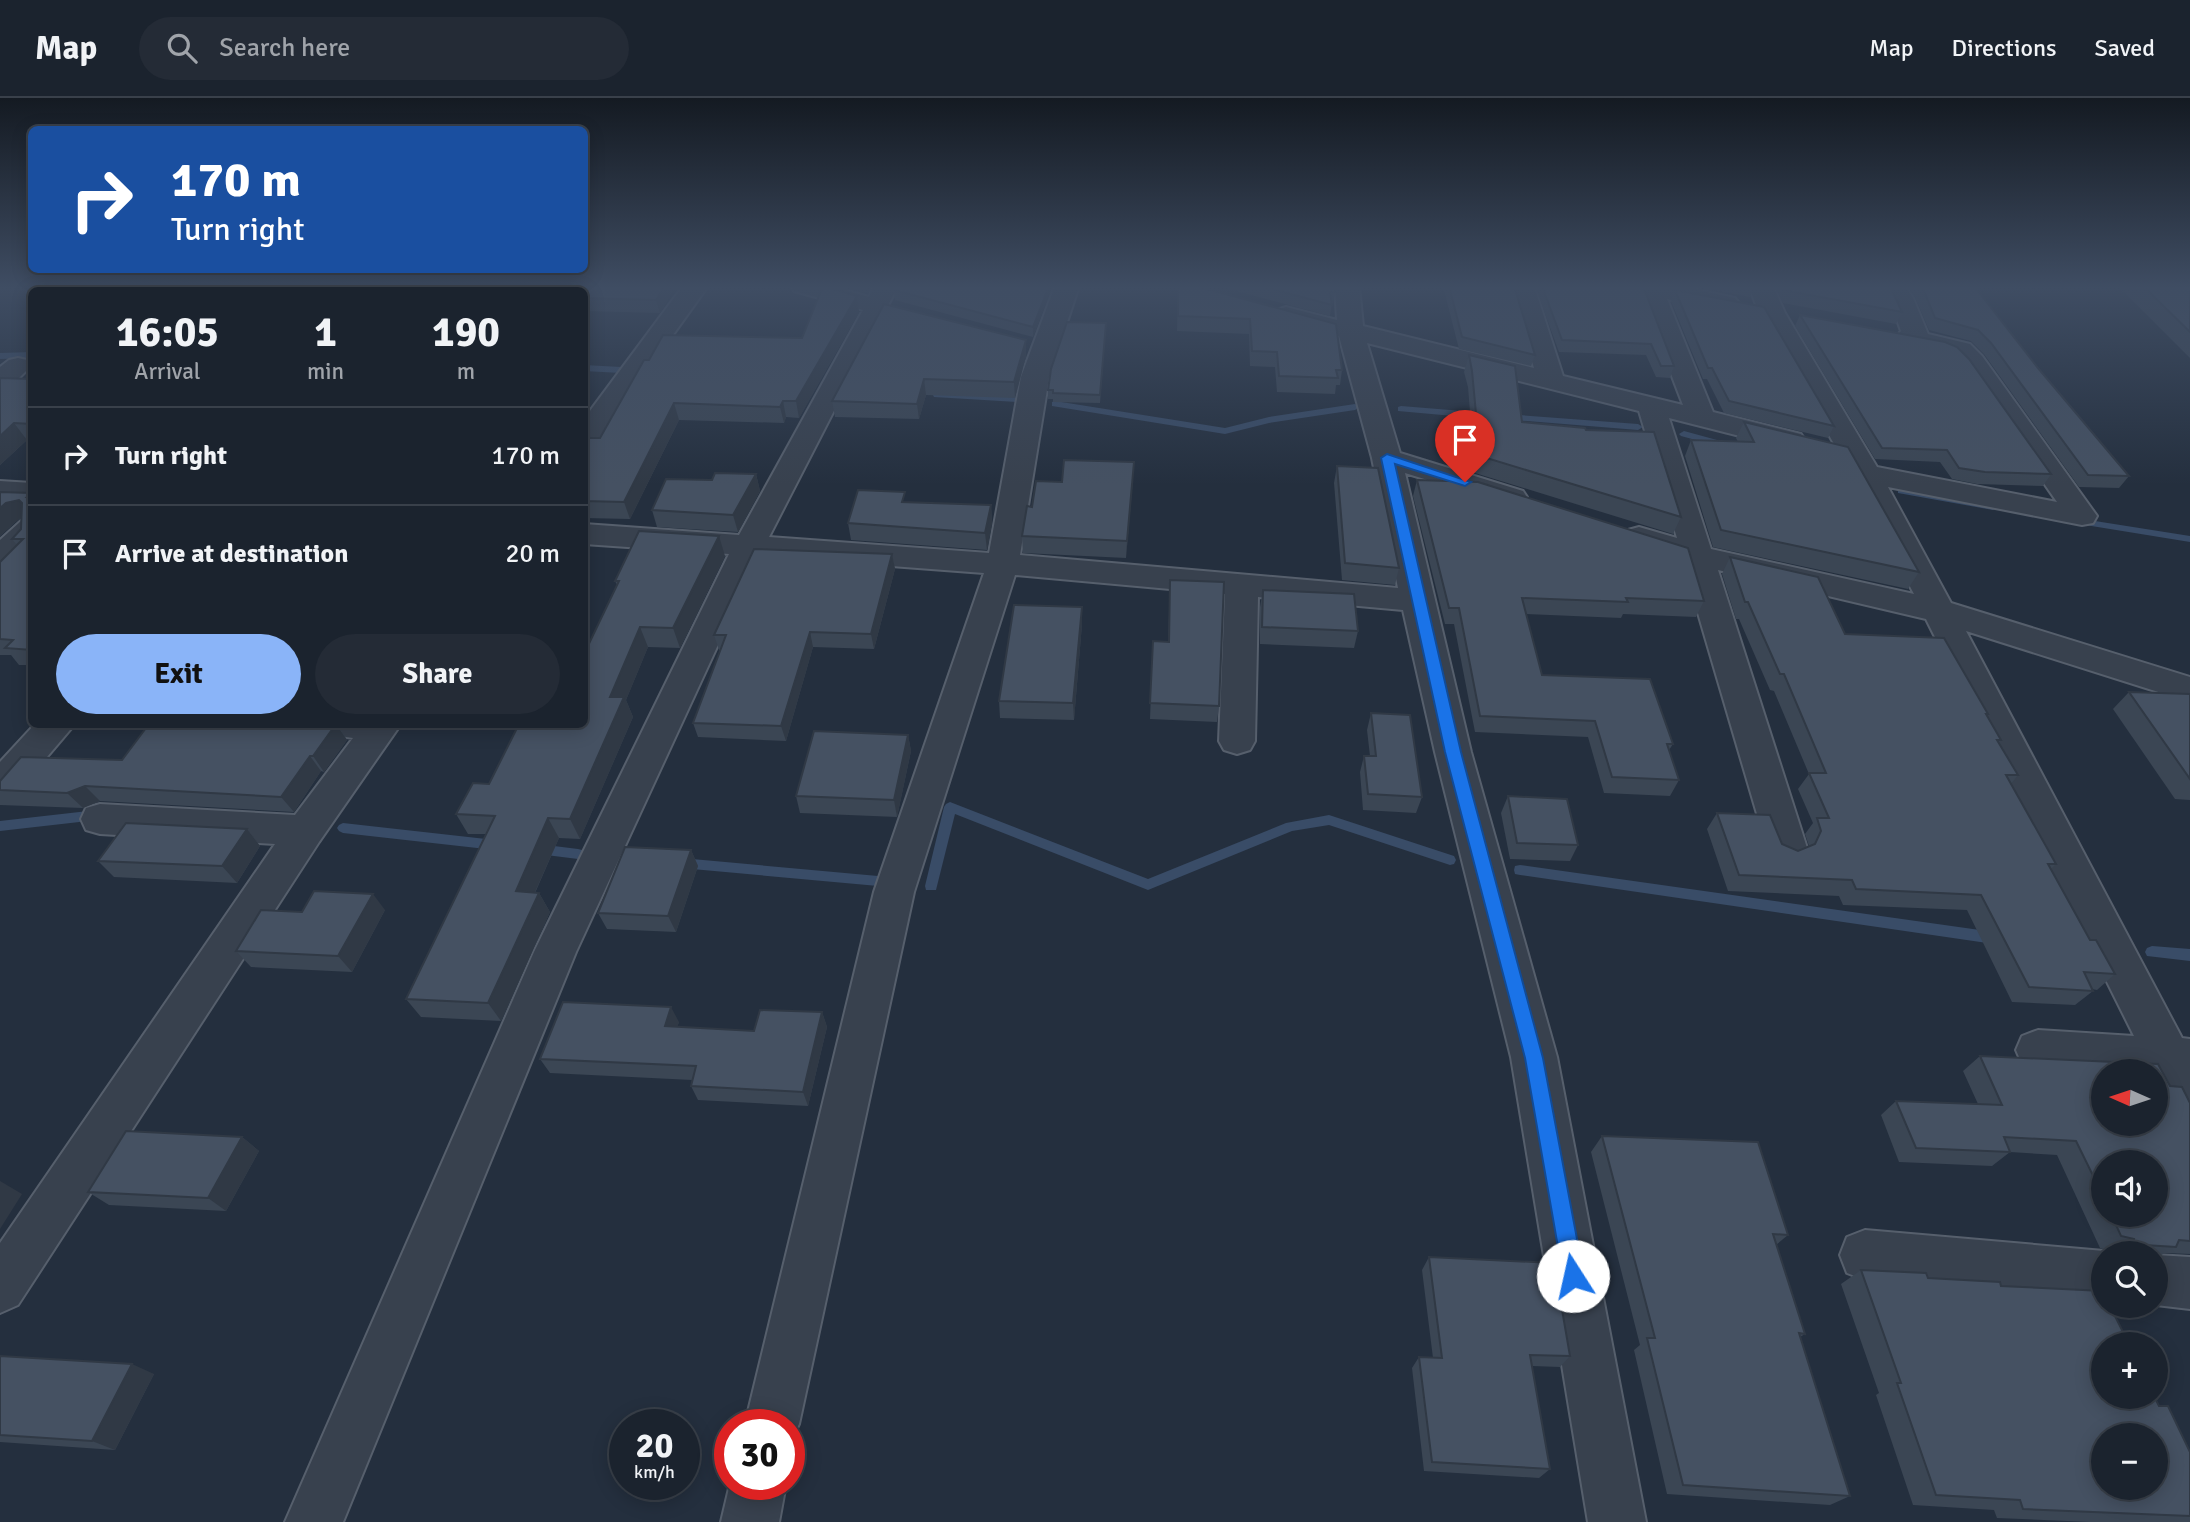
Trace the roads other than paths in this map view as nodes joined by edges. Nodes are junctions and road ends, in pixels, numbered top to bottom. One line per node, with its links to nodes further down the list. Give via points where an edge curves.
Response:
1 (647, 352): 13 (street)
2 (860, 352): 22 (street)
3 (1033, 352): 25 (street, via 1035,377)
4 (1357, 352): 14 (street)
5 (1431, 352): 10 (street)
6 (1543, 352): 10 (street)
7 (1675, 352): 12 (street)
8 (1802, 352): 15 (street)
9 (1963, 352): 15 (street, via 2082,516)
10 (1552, 382): 11 (street)
11 (1651, 404): 12 (street); 23 (street)
12 (1702, 419): 15 (street)
13 (588, 434)
14 (1387, 458): 18 (street); 27 (street)
15 (1861, 465): 28 (street)
16 (0, 490): 17 (street)
17 (28, 492)
18 (1543, 507)
19 (1608, 527): 23 (street)
20 (28, 532): 24 (street)
21 (588, 534): 22 (street)
22 (748, 547): 25 (street); 47 (street, via 555,952)
23 (1699, 556): 28 (street); 36 (street)
24 (0, 557)
25 (1003, 564): 26 (street); 45 (street, via 894,892)
26 (1242, 586): 27 (street); 32 (street)
27 (1417, 600): 49 (street, via 1534,1058)
28 (1939, 611): 29 (street); 38 (street)
29 (2190, 690)
30 (53, 728): 33 (street)
31 (381, 728): 35 (street)
32 (1237, 741)
33 (0, 786)
34 (100, 819): 35 (street)
35 (305, 831): 44 (street)
36 (1787, 848)
37 (2038, 1050): 38 (street)
38 (2179, 1058): 39 (street)
39 (2190, 1107)
40 (1865, 1255): 41 (street)
41 (2091, 1275)
42 (2168, 1281): 43 (street)
43 (2190, 1283)
44 (0, 1287)
45 (775, 1409)
46 (755, 1500): 48 (street)
47 (314, 1522)
48 (750, 1522)
49 (1617, 1522)

